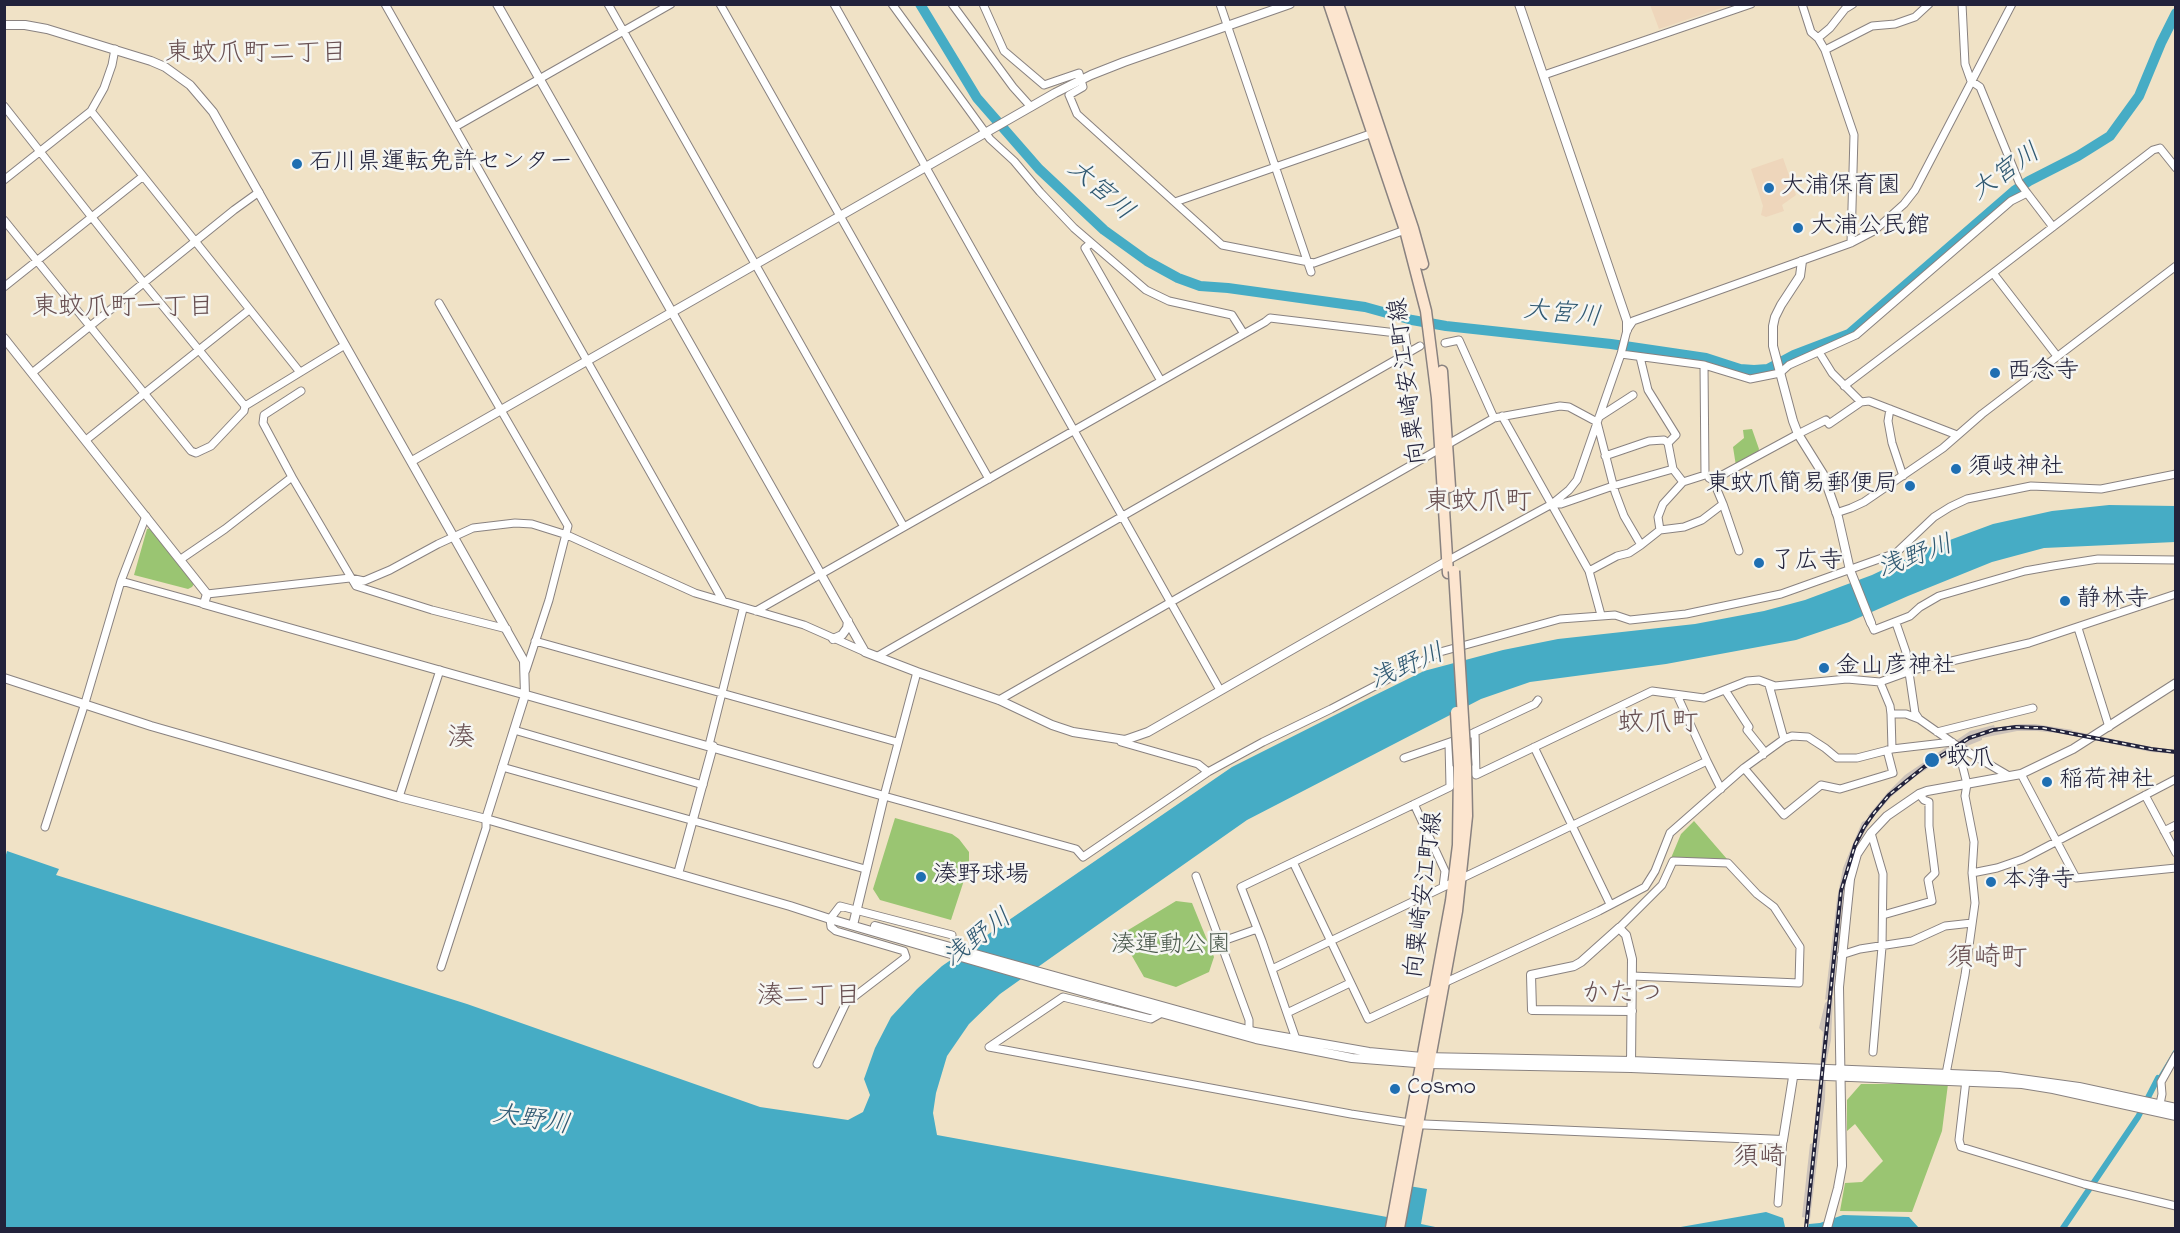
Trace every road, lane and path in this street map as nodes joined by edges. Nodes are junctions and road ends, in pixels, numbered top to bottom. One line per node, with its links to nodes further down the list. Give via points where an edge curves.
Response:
1 (385, 4): 35 (street)
2 (497, 4): 29 (street)
3 (608, 4): 24 (street)
4 (671, 4): 24 (street)
5 (720, 4): 47 (street)
6 (834, 4): 39 (street)
7 (892, 4): 36 (street)
8 (952, 4): 33 (street)
9 (983, 4): 30 (street, via 1005,51 1044,85 1079,73)
10 (1220, 4): 23 (street)
11 (1290, 4): 23 (street)
12 (1329, 4): 37 (main road, 向粟崎安江町線)
13 (1338, 4): 62 (main road, 向粟崎安江町線, via 1413,228)
14 (1519, 4): 28 (street)
15 (1751, 4): 28 (street)
16 (1802, 4): 25 (street, via 1811,32)
17 (1853, 4): 21 (street)
18 (1962, 4): 31 (street, via 1965,64)
19 (2012, 4): 31 (street)
20 (1925, 6): 27 (street, via 1915,17 1872,26)
21 (1842, 7): 25 (street, via 1830,28)
22 (4, 25): 26 (street, via 46,29)
23 (1227, 26): 30 (street); 40 (street)
24 (623, 32): 29 (street); 58 (street)
25 (1818, 38): 27 (street)
26 (115, 49): 34 (street, via 104,88); 44 (street, via 165,67 196,92 213,112)
27 (1825, 51): 54 (street, via 1854,135)
28 (1544, 75): 69 (street, via 1627,321)
29 (539, 79): 35 (street); 67 (street)
30 (1082, 79): 33 (street); 46 (street, via 1083,87 1069,94 1077,114)
31 (1971, 81): 45 (street, via 1980,87); 54 (street, via 1915,190 1874,231)
32 (4, 106): 38 (street)
33 (1031, 107): 36 (street)
34 (91, 111): 38 (street); 42 (street)
35 (454, 127): 81 (street)
36 (987, 132): 39 (street); 53 (street)
37 (1373, 133): 40 (street); 51 (main road, 向粟崎安江町線)
38 (41, 151): 43 (street); 48 (street)
39 (926, 167): 47 (street); 98 (street)
40 (1275, 167): 46 (street); 57 (street)
41 (2175, 168): 50 (street, via 2160,148 2152,150)
42 (142, 177): 48 (street); 52 (street)
43 (4, 180)
44 (259, 192): 52 (street); 73 (street)
45 (2026, 192): 50 (street); 76 (street, via 1867,326)
46 (1175, 201): 57 (street, via 1222,245)
47 (840, 216): 58 (street); 111 (street)
48 (93, 217): 55 (street); 63 (street)
49 (4, 220): 55 (street)
50 (2053, 227): 61 (street)
51 (1405, 230): 57 (street); 62 (main road, 向粟崎安江町線)
52 (195, 242): 63 (street); 66 (street)
53 (1091, 243): 70 (street, via 1146,290 1169,301 1232,315); 86 (street, via 1084,248)
54 (1851, 243): 56 (street)
55 (37, 261): 64 (street); 68 (street)
56 (1802, 261): 69 (street, via 1643,316 1633,321); 85 (street, via 1800,276 1773,326)
57 (1308, 262): 60 (street)
58 (755, 264): 67 (street); 120 (street)
59 (2175, 266): 79 (street)
60 (1311, 272)
61 (1993, 273): 79 (street); 87 (street)
62 (1423, 280): 72 (main road, 向粟崎安江町線)
63 (143, 282): 68 (street); 75 (street)
64 (4, 287)
65 (439, 303): 93 (street)
66 (249, 310): 75 (street); 83 (street)
67 (672, 312): 81 (street); 131 (street)
68 (90, 327): 84 (street); 89 (street)
69 (1626, 333): 78 (street)
70 (1244, 334): 77 (street, via 1270,318 1309,322 1405,334); 86 (street)
71 (4, 338): 84 (street)
72 (1438, 338): 96 (street, via 1459,340); 103 (main road, 向粟崎安江町線)
73 (345, 345): 83 (street); 105 (street)
74 (1420, 346): 77 (street)
75 (199, 350): 89 (street); 92 (street)
76 (1819, 352): 85 (street); 87 (street)
77 (1408, 354): 119 (street)
78 (1621, 354): 80 (street); 97 (street)
79 (2057, 356): 100 (street)
80 (1640, 357): 82 (street); 102 (street, via 1648,390 1676,435)
81 (587, 361): 93 (street); 136 (street)
82 (1704, 365): 85 (street, via 1750,379); 108 (street)
83 (299, 371): 92 (street)
84 (32, 373): 101 (street)
85 (1780, 373): 99 (street)
86 (1161, 381): 98 (street)
87 (1844, 386): 91 (street)
88 (301, 391): 110 (street, via 264,415 263,423)
89 (144, 394): 92 (street, via 186,447 196,453 211,446); 101 (street)
90 (1633, 395): 97 (street)
91 (1861, 402): 94 (street); 99 (street, via 1829,424 1826,420)
92 (245, 406)
93 (502, 409): 105 (street); 123 (street, via 568,526)
94 (1890, 409): 100 (street); 109 (street, via 1892,443)
95 (1502, 416): 96 (street); 97 (street, via 1560,406); 115 (street)
96 (1494, 418): 103 (street)
97 (1598, 420): 104 (street); 115 (street, via 1577,480)
98 (1074, 430): 111 (street); 119 (street)
99 (1798, 434): 112 (street); 117 (street, via 1823,474)
100 (1957, 435): 109 (street)
101 (86, 440): 118 (street)
102 (1668, 443): 104 (street, via 1649,441); 106 (street)
103 (1444, 446): 128 (main road, 向粟崎安江町線); 137 (street)
104 (1605, 456): 114 (street)
105 (412, 461): 122 (street)
106 (1673, 469): 113 (street); 114 (street)
107 (2175, 474): 130 (street, via 2101,489 2031,486 1967,499 1934,517 1896,553)
108 (1705, 475): 112 (street); 113 (street)
109 (1903, 476): 117 (street, via 1864,502)
110 (292, 477): 126 (street); 132 (street)
111 (989, 479): 120 (street)
112 (1713, 480): 116 (street)
113 (1683, 482): 121 (street, via 1663,504 1658,518)
114 (1613, 486): 115 (street); 124 (street)
115 (1552, 504): 128 (street); 129 (street)
116 (1723, 504): 121 (street, via 1683,528); 125 (street)
117 (1836, 513): 130 (street)
118 (146, 516): 126 (street); 133 (street)
119 (1123, 516): 137 (street); 150 (street)
120 (904, 527): 131 (street)
121 (1660, 530): 124 (street)
122 (454, 536): 123 (street, via 484,526 515,523 532,524); 132 (street, via 390,570 364,580); 146 (street)
123 (567, 536): 136 (street, via 695,593); 148 (street)
124 (1641, 545): 129 (street)
125 (1739, 551)
126 (181, 559): 134 (street)
127 (2175, 560): 144 (street, via 2091,560 2025,572 1940,596)
128 (1451, 566): 159 (street); 214 (main road, 向粟崎安江町線, bridge, via 1463,766)
129 (1589, 571): 141 (street)
130 (1851, 572): 141 (street, via 1781,594 1686,614 1630,620); 143 (street)
131 (821, 574): 140 (street); 142 (street)
132 (350, 578): 134 (street); 146 (street, via 356,586 378,594)
133 (121, 581): 138 (street); 166 (street)
134 (207, 594): 138 (street)
135 (2175, 594): 145 (street)
136 (723, 601): 139 (street)
137 (1170, 601): 159 (street); 164 (street)
138 (204, 604): 151 (street)
139 (744, 609): 140 (street); 161 (street)
140 (756, 611): 147 (street, via 804,625)
141 (1600, 615): 187 (street, via 1560,619 1440,652)
142 (848, 621): 147 (street, via 842,635); 149 (street)
143 (1871, 623): 144 (street, via 1874,630)
144 (1896, 623): 154 (street)
145 (2078, 628): 154 (street); 170 (street)
146 (507, 629): 152 (street)
147 (833, 639): 149 (street)
148 (535, 641): 152 (street); 161 (street)
149 (865, 652): 150 (street)
150 (878, 656): 153 (street)
151 (440, 670): 162 (street); 197 (street)
152 (526, 670): 162 (street)
153 (917, 672): 164 (street); 176 (street)
154 (1910, 672): 156 (street); 169 (street)
155 (4, 678): 166 (street)
156 (1880, 682): 158 (street); 168 (street)
157 (2175, 683): 170 (street)
158 (1769, 685): 160 (street, via 1759,680 1748,681); 175 (street)
159 (1220, 690): 174 (street, via 1134,738)
160 (1725, 690): 163 (street, via 1704,698); 182 (street)
161 (721, 693): 176 (street); 179 (street)
162 (525, 695): 171 (street); 179 (street)
163 (1677, 695): 180 (street, via 1652,691); 184 (street)
164 (999, 700): 174 (street, via 1052,725)
165 (1538, 700): 172 (street)
166 (85, 703): 197 (street); 203 (street)
167 (2033, 708): 173 (street)
168 (1890, 714): 169 (street); 181 (street)
169 (1919, 719): 173 (street)
170 (2109, 727): 188 (street)
171 (514, 730): 185 (street); 192 (street)
172 (1475, 732): 177 (street); 180 (street, via 1476,775)
173 (1937, 732): 178 (street)
174 (1111, 738): 187 (street, via 1198,764)
175 (1784, 739): 181 (street, via 1808,737 1844,759); 182 (street)
176 (897, 742): 196 (street)
177 (1449, 743): 183 (street); 198 (street, via 1450,787)
178 (1954, 744): 181 (street); 189 (street); 191 (street)
179 (711, 746): 192 (street); 196 (street)
180 (1534, 747): 202 (street)
181 (1890, 750): 186 (street, via 1893,773 1840,789 1821,785 1784,814)
182 (1763, 755): 186 (street)
183 (1404, 758)
184 (1707, 761): 193 (street); 202 (street)
185 (502, 767): 199 (street); 200 (street)
186 (1744, 768): 193 (street)
187 (1208, 772): 196 (street, via 1083,857 1076,849)
188 (2021, 774): 189 (street); 206 (street)
189 (2009, 776): 191 (street)
190 (2175, 779): 195 (street)
191 (1967, 784): 194 (street); 211 (street, via 1965,796 1974,842)
192 (703, 785): 200 (street)
193 (1722, 789): 215 (street, via 1670,833 1645,887)
194 (1918, 794): 205 (street); 217 (street, via 1929,802 1935,873 1928,880 1932,901)
195 (2145, 795): 204 (street); 206 (street)
196 (884, 796): 210 (street)
197 (399, 797): 199 (street)
198 (1414, 804): 208 (street); 214 (street)
199 (486, 819): 212 (street); 228 (street)
200 (693, 821): 210 (street); 212 (street)
201 (2175, 825): 204 (street)
202 (1573, 826): 214 (street); 215 (street)
203 (45, 827)
204 (2164, 831): 207 (street)
205 (1871, 833): 217 (street, via 1883,874); 227 (street, via 1857,854 1850,879)
206 (2056, 842): 209 (street, via 2076,878); 211 (street, via 2023,859)
207 (2175, 853)
208 (1293, 862): 221 (street, via 1241,887); 224 (street)
209 (2175, 868)
210 (865, 869): 216 (street)
211 (1972, 873): 220 (street)
212 (678, 874): 218 (street)
213 (1196, 876): 225 (street)
214 (1452, 883): 224 (street); 233 (main road, 向粟崎安江町線)
215 (1610, 904): 233 (street)
216 (856, 910): 218 (street, via 840,906); 219 (street); 223 (street)
217 (1883, 915): 226 (street)
218 (831, 917): 219 (street); 242 (street, via 831,927 836,931 904,951 906,957 846,1003)
219 (853, 922): 230 (street)
220 (1972, 923): 226 (street, via 1945,926 1912,942); 246 (street)
221 (1257, 928): 225 (street); 229 (street)
222 (1620, 928): 231 (street, via 1629,947); 231 (street, via 1662,885 1673,861 1728,862 1774,907 1800,947 1799,983); 234 (street, via 1574,966 1531,975 1532,1010)
223 (952, 935)
224 (1331, 940): 229 (street); 232 (street)
225 (1220, 942): 237 (street, via 1249,1020)
226 (1882, 945): 227 (street); 239 (street)
227 (1842, 955): 245 (street)
228 (441, 967)
229 (1272, 969): 235 (street)
230 (1037, 976): 236 (street); 237 (street)
231 (1632, 976): 234 (street)
232 (1350, 983): 233 (street, via 1368,1019); 235 (street)
233 (1440, 986): 241 (main road, 向粟崎安江町線)
234 (1632, 1011): 243 (street)
235 (1287, 1012): 238 (street)
236 (1160, 1014): 237 (street); 252 (street, via 1151,1020 1063,997 989,1047)
237 (1250, 1034): 238 (street)
238 (1297, 1044): 241 (street, via 1352,1058)
239 (1873, 1052)
240 (2175, 1055): 249 (street, via 2161,1082 2162,1094)
241 (1426, 1060): 243 (street); 252 (main road, 向粟崎安江町線)
242 (817, 1064)
243 (1631, 1064): 244 (street)
244 (1794, 1071): 245 (street); 253 (street)
245 (1840, 1074): 246 (street); 259 (street, via 1842,1166)
246 (1946, 1077): 247 (street); 248 (street, via 1999,1076 2052,1082)
247 (1966, 1080): 248 (street); 256 (street, via 1960,1147 2098,1188)
248 (2138, 1103): 249 (street)
249 (2155, 1107): 250 (street); 251 (street)
250 (2175, 1108)
251 (2175, 1116)
252 (1414, 1124): 253 (street); 254 (main road, 向粟崎安江町線)
253 (1783, 1140): 255 (street)
254 (1411, 1141): 257 (main road, 向粟崎安江町線); 258 (main road, 向粟崎安江町線)
255 (1778, 1203)
256 (2175, 1206)
257 (1391, 1228)
258 (1399, 1228)
259 (1827, 1228)

